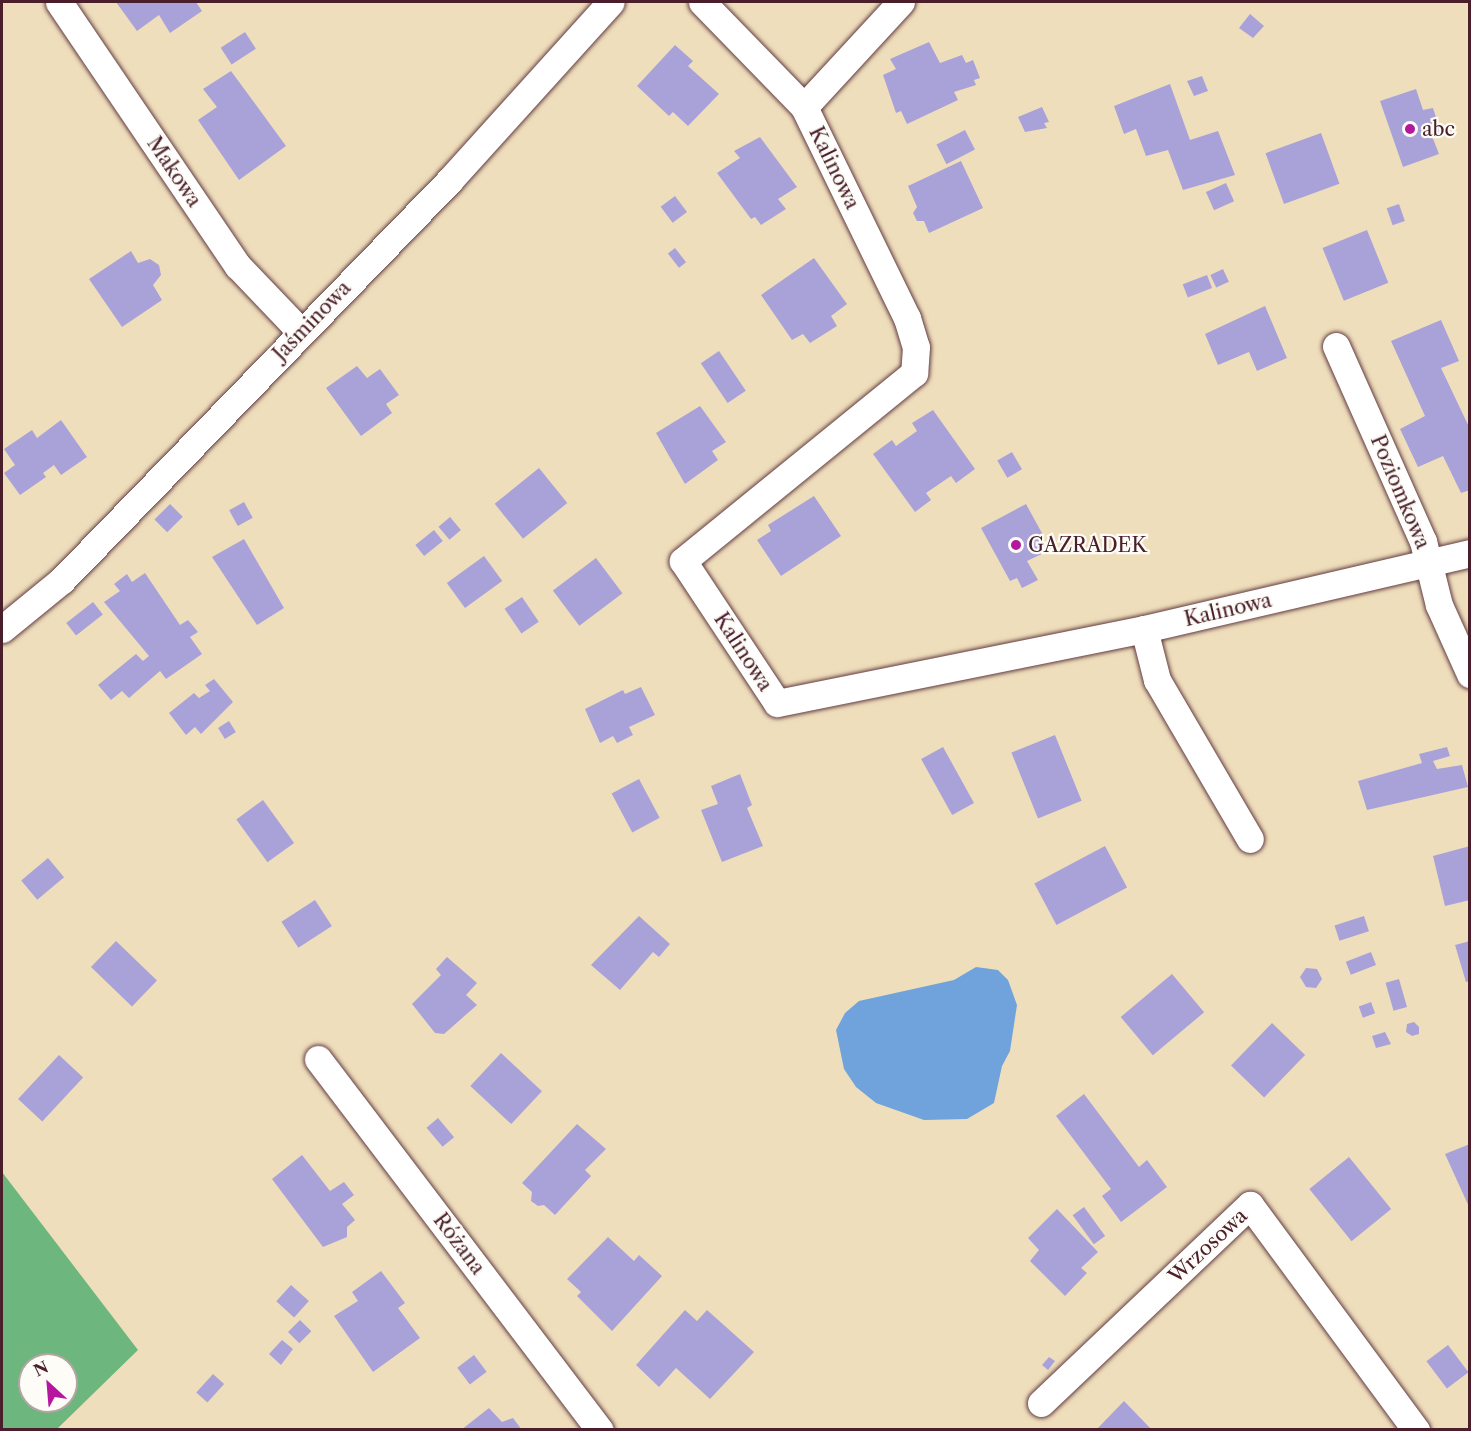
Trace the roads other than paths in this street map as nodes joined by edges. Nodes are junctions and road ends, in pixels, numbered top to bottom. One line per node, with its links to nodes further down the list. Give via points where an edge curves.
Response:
1 (59, 2): 6 (street, Makowa, via 238,266)
2 (702, 2): 5 (street, Kalinowa)
3 (901, 2): 5 (street, Kalinowa)
4 (600, 6): 6 (street, Jaśminowa, via 449,181)
5 (804, 107): 11 (street, Kalinowa, via 907,318 916,347 914,373 683,561 777,703)
6 (301, 332): 10 (street, Jaśminowa, via 62,580)
7 (1336, 346): 9 (street, Poziomkowa, via 1423,541)
8 (1470, 553): 9 (street, Kalinowa)
9 (1429, 565): 11 (street, Kalinowa); 12 (street, Poziomkowa, via 1439,605)
10 (2, 629)
11 (1144, 629): 13 (street, via 1157,680)
12 (1470, 674)
13 (1250, 839)
14 (318, 1059): 16 (street, Różana)
15 (1041, 1403): 17 (street, Wrzosowa, via 1251,1205)
16 (600, 1430)
17 (1416, 1430)

